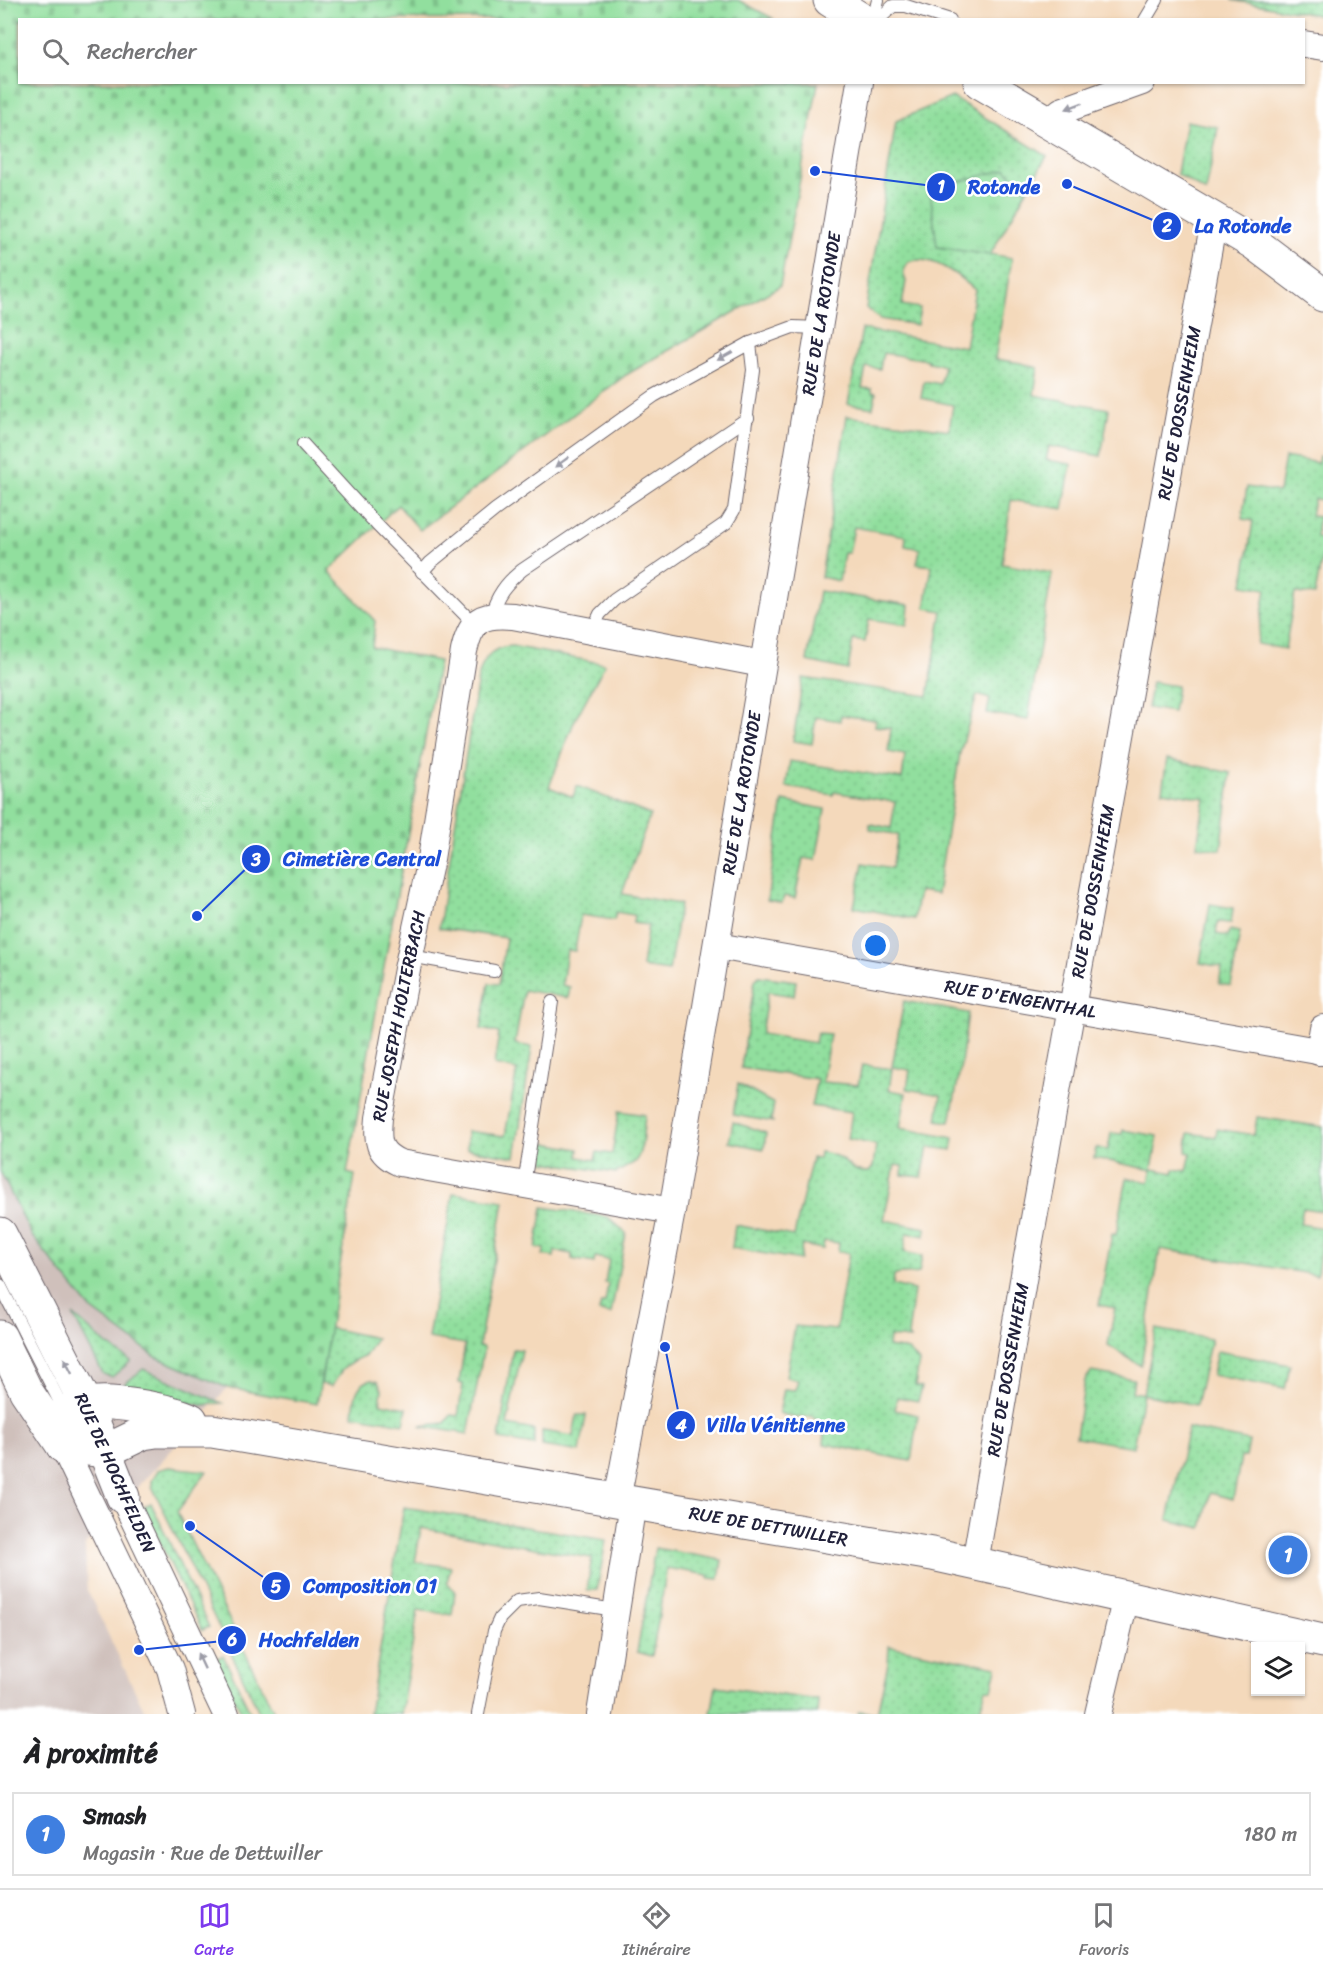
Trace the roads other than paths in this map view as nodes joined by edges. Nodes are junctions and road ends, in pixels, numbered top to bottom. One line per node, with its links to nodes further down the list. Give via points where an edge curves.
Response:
1 (830, 0): 4 (main road)
2 (878, 0): 5 (lane)
3 (1157, 0): 8 (lane)
4 (859, 18)
5 (874, 18)
6 (880, 18): 7 (lane, via 893,6)
7 (944, 18)
8 (1146, 18)
9 (1305, 44): 10 (street)
10 (1323, 47)
11 (860, 84): 17 (street, RUE DE LA ROTONDE)
12 (984, 84): 14 (main road)
13 (1136, 84): 14 (street, one-way to 14, via 1061,111)
14 (1049, 121): 15 (main road)
15 (1214, 220): 16 (main road, via 1254,243); 29 (street, RUE DE DOSSENHEIM)
16 (1323, 295)
17 (819, 328): 18 (lane, via 793,327); 24 (street, RUE DE LA ROTONDE)
18 (750, 343): 19 (lane, via 753,370); 21 (lane, one-way to 21, via 654,396 495,510)
19 (748, 418): 22 (lane, via 522,570 511,579); 23 (lane, via 737,499 726,523 614,600 600,614)
20 (303, 444): 21 (lane)
21 (422, 572): 22 (lane)
22 (483, 620): 23 (street, via 513,616); 26 (street, RUE JOSEPH HOLTERBACH, via 467,637 431,859)
23 (592, 631): 24 (street)
24 (762, 664): 25 (street, RUE DE LA ROTONDE)
25 (717, 946): 29 (street, RUE D'ENGENTHAL); 32 (street, RUE DE LA ROTONDE)
26 (410, 956): 27 (lane); 31 (street, RUE JOSEPH HOLTERBACH, via 379,1118 377,1135 381,1148 400,1163)
27 (494, 971)
28 (552, 1002): 31 (lane)
29 (1071, 1008): 30 (street, RUE D'ENGENTHAL); 42 (street, RUE DE DOSSENHEIM)
30 (1322, 1044)
31 (524, 1185): 32 (street, RUE JOSEPH HOLTERBACH)
32 (672, 1211): 41 (street, RUE DE LA ROTONDE)
33 (0, 1234): 36 (main road, RUE DE HOCHFELDEN, one-way to 33)
34 (0, 1285): 36 (lane)
35 (0, 1337): 38 (main road, RUE DE HOCHFELDEN, via 26,1391)
36 (76, 1408): 37 (main road, RUE DE DETTWILLER, via 102,1402 176,1413); 38 (main road); 39 (main road, RUE DE HOCHFELDEN)
37 (212, 1431): 39 (main road, RUE DE DETTWILLER, via 143,1433); 41 (main road, RUE DE DETTWILLER)
38 (63, 1446): 39 (main road, RUE DE DETTWILLER); 46 (street, RUE DE HOCHFELDEN)
39 (106, 1450): 40 (main road, RUE DE HOCHFELDEN)
40 (123, 1497): 49 (street, RUE DE HOCHFELDEN, one-way to 40)
41 (625, 1502): 42 (main road, RUE DE DETTWILLER); 44 (street, RUE DE LA ROTONDE)
42 (975, 1563): 43 (main road, RUE DE DETTWILLER)
43 (1126, 1597): 45 (main road, RUE DE DETTWILLER); 52 (street)
44 (615, 1611): 50 (lane, via 539,1598 517,1601 500,1618 494,1631); 51 (street, RUE DE LA ROTONDE)
45 (1323, 1641)
46 (170, 1669): 47 (street, RUE DE HOCHFELDEN); 48 (lane)
47 (182, 1714)
48 (191, 1714)
49 (226, 1714)
50 (478, 1714)
51 (600, 1714)
52 (1098, 1714)

